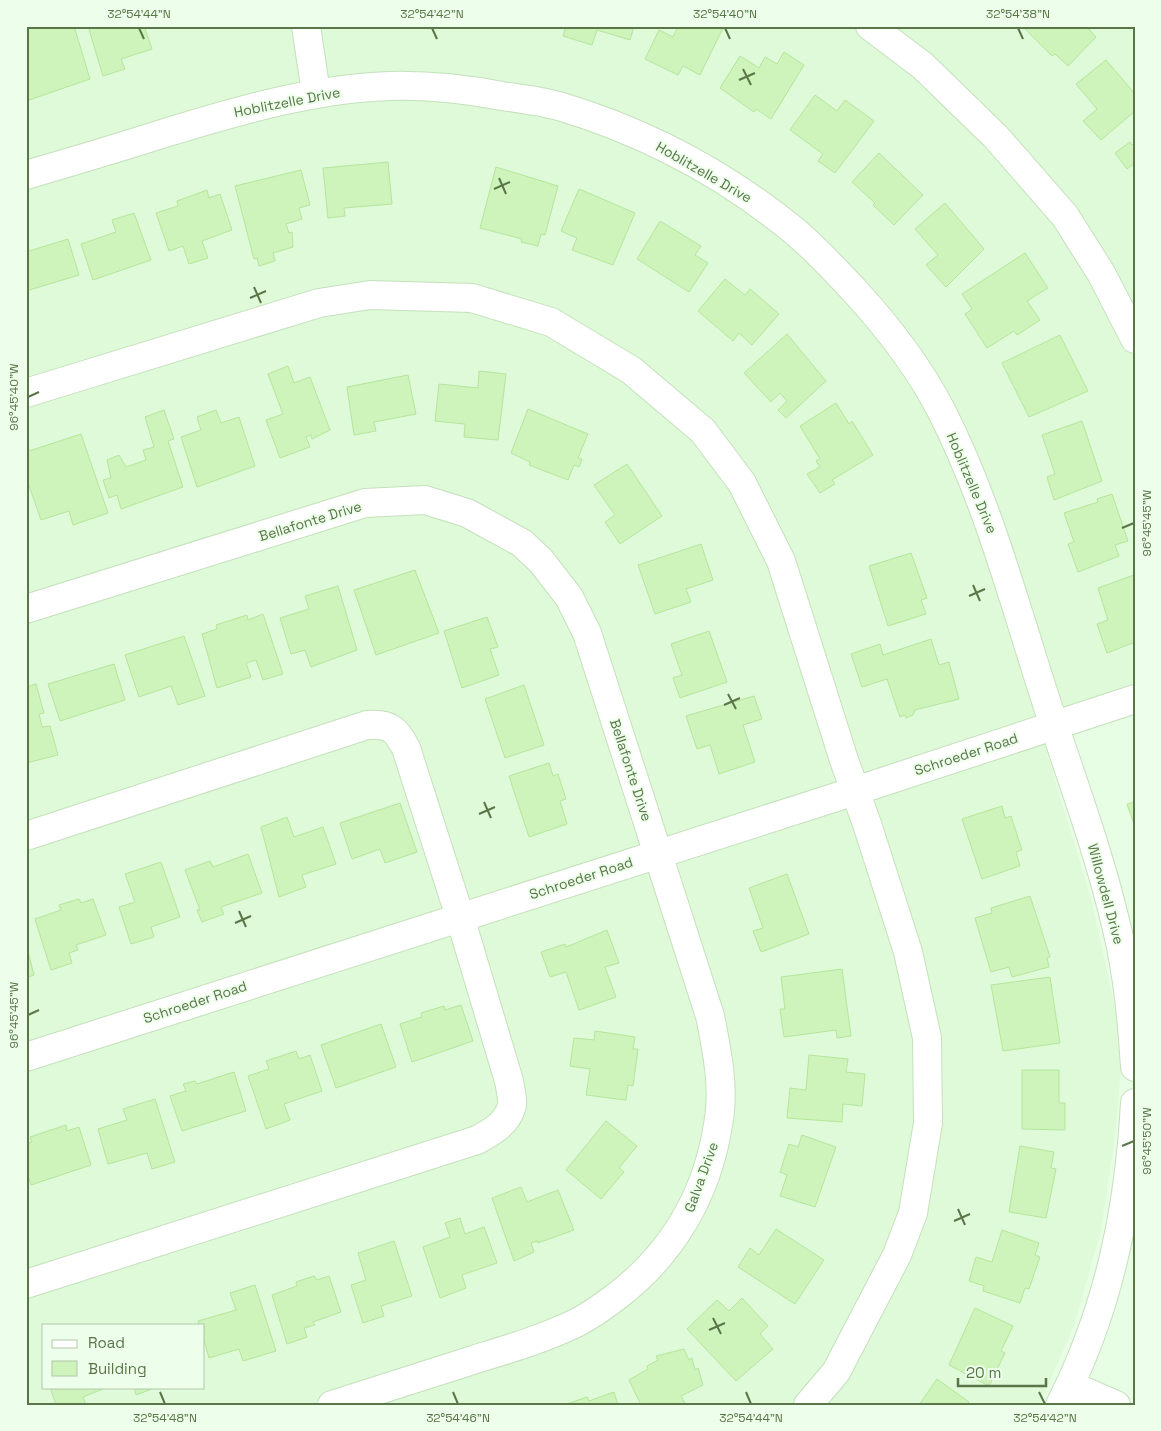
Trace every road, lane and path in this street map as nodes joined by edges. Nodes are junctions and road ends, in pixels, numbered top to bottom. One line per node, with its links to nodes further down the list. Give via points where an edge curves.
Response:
1 (306, 26): 3 (street)
2 (870, 26): 5 (street, via 922,66 989,131 1065,216 1101,273)
3 (316, 93): 4 (street, Hoblitzelle Drive, via 241,110); 9 (street, Hoblitzelle Drive, via 391,86 468,89 557,106 624,128 683,156 794,230 878,316 939,407 995,537)
4 (26, 175)
5 (1135, 339)
6 (26, 393): 10 (street, via 319,302 370,295 472,298 551,322 630,370 659,394 702,431 742,483 782,561)
7 (26, 609): 12 (street, Bellafonte Drive, via 365,503 425,500 467,513 522,543 541,561 569,597 587,634)
8 (1135, 699): 9 (street, Schroeder Road)
9 (1053, 725): 10 (street, Schroeder Road); 15 (street, Willowdell Drive, via 1093,840 1118,931 1131,1008)
10 (855, 791): 12 (street, Schroeder Road); 22 (street, via 908,952 923,1018 927,1038 928,1123 913,1213 898,1255 836,1372)
11 (26, 836): 13 (street, via 358,728 380,724 392,728 406,748)
12 (657, 854): 13 (street, Schroeder Road); 21 (street, Galva Drive, via 710,1016 718,1054 719,1124 712,1153 688,1216 670,1243 635,1282 577,1323 538,1340)
13 (460, 917): 14 (street, Schroeder Road); 19 (street, via 509,1081 512,1104 503,1122 492,1132 477,1140)
14 (26, 1057)
15 (1135, 1067)
16 (1135, 1103): 17 (street)
17 (1134, 1148): 18 (street)
18 (1128, 1227): 20 (street)
19 (26, 1284)
20 (1065, 1395): 23 (street)
21 (332, 1405)
22 (808, 1405)
23 (1116, 1405)

